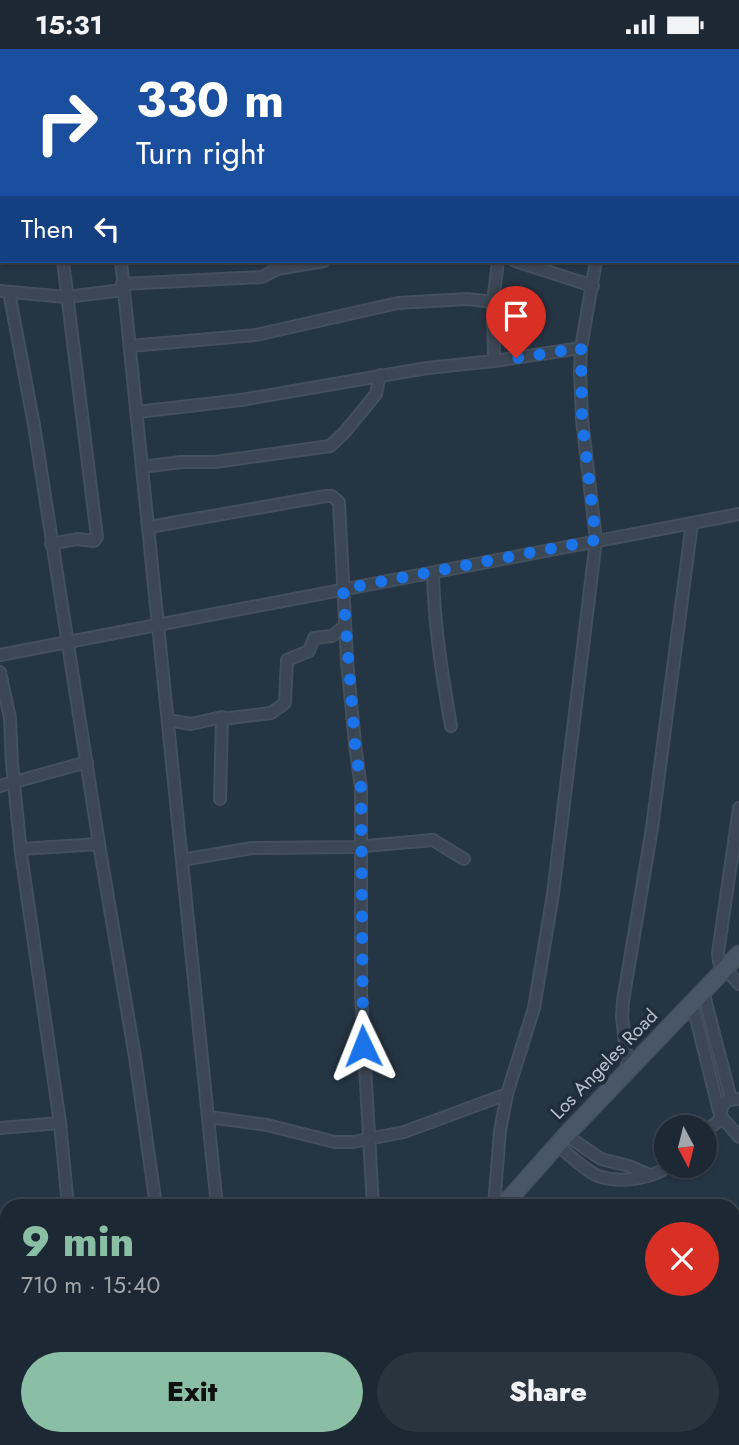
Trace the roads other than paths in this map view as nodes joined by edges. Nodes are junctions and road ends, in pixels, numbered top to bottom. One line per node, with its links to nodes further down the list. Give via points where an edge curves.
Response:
1 (63, 263): 10 (street)
2 (121, 263): 8 (street)
3 (312, 263): 8 (street, via 277,269 261,277)
4 (498, 263): 11 (street)
5 (521, 263): 7 (street)
6 (596, 263): 7 (street)
7 (593, 286): 13 (street)
8 (122, 287): 10 (street); 12 (street)
9 (5, 292): 10 (street); 22 (street, via 34,425)
10 (66, 297): 22 (street, via 97,537 94,541)
11 (493, 302): 12 (street, via 398,303 256,335); 14 (street)
12 (130, 346): 16 (street)
13 (581, 348): 14 (street); 21 (street, via 582,419)
14 (494, 361): 15 (street)
15 (380, 375): 16 (street, via 241,400); 17 (street, via 376,394 330,446)
16 (137, 412): 17 (street)
17 (142, 467): 20 (street)
18 (739, 514): 19 (street)
19 (692, 523): 21 (street); 47 (street, via 652,828 623,1002)
20 (149, 527): 24 (street, via 332,496 339,502); 25 (street)
21 (596, 540): 23 (street); 48 (street, via 553,894 534,1009)
22 (51, 544): 27 (street)
23 (433, 573): 24 (street); 32 (street)
24 (343, 589): 25 (street); 26 (street)
25 (158, 624): 27 (street); 31 (street)
26 (345, 626): 30 (street, via 332,636 314,638 309,651 288,660 285,703 271,713); 39 (street, via 360,772)
27 (68, 641): 28 (street); 33 (street)
28 (0, 655)
29 (0, 671): 34 (street, via 10,718)
30 (222, 719): 31 (street, via 191,724); 36 (street)
31 (168, 720): 42 (street)
32 (451, 726)
33 (87, 762): 34 (street); 38 (street)
34 (14, 783): 35 (street); 40 (street)
35 (0, 786)
36 (220, 799)
37 (739, 809): 44 (street, via 719,940 719,963)
38 (99, 844): 40 (street); 61 (street)
39 (362, 846): 41 (street, via 433,840); 42 (street, via 252,848); 56 (street, via 361,995)
40 (21, 849): 53 (street)
41 (464, 859)
42 (182, 860): 50 (street)
43 (739, 954): 44 (main road, Los Angeles Road)
44 (725, 969): 45 (street); 46 (main road, Los Angeles Road)
45 (739, 984)
46 (698, 997): 47 (main road, Los Angeles Road); 49 (street); 51 (street)
47 (628, 1070): 57 (main road, Los Angeles Road)
48 (507, 1094): 56 (street, via 414,1128); 64 (street)
49 (735, 1099): 51 (street, via 722,1107)
50 (209, 1117): 56 (street, via 335,1142); 62 (street)
51 (721, 1117): 52 (street); 55 (street)
52 (718, 1120)
53 (60, 1123): 54 (street); 60 (street)
54 (0, 1128)
55 (739, 1137)
56 (368, 1139): 63 (street)
57 (562, 1140): 59 (street, via 601,1160); 59 (street, via 597,1175 628,1180); 65 (main road, Los Angeles Road)
58 (654, 1174): 59 (street)
59 (649, 1175)
60 (67, 1199)
61 (155, 1199)
62 (216, 1199)
63 (372, 1199)
64 (494, 1199)
65 (509, 1199)

